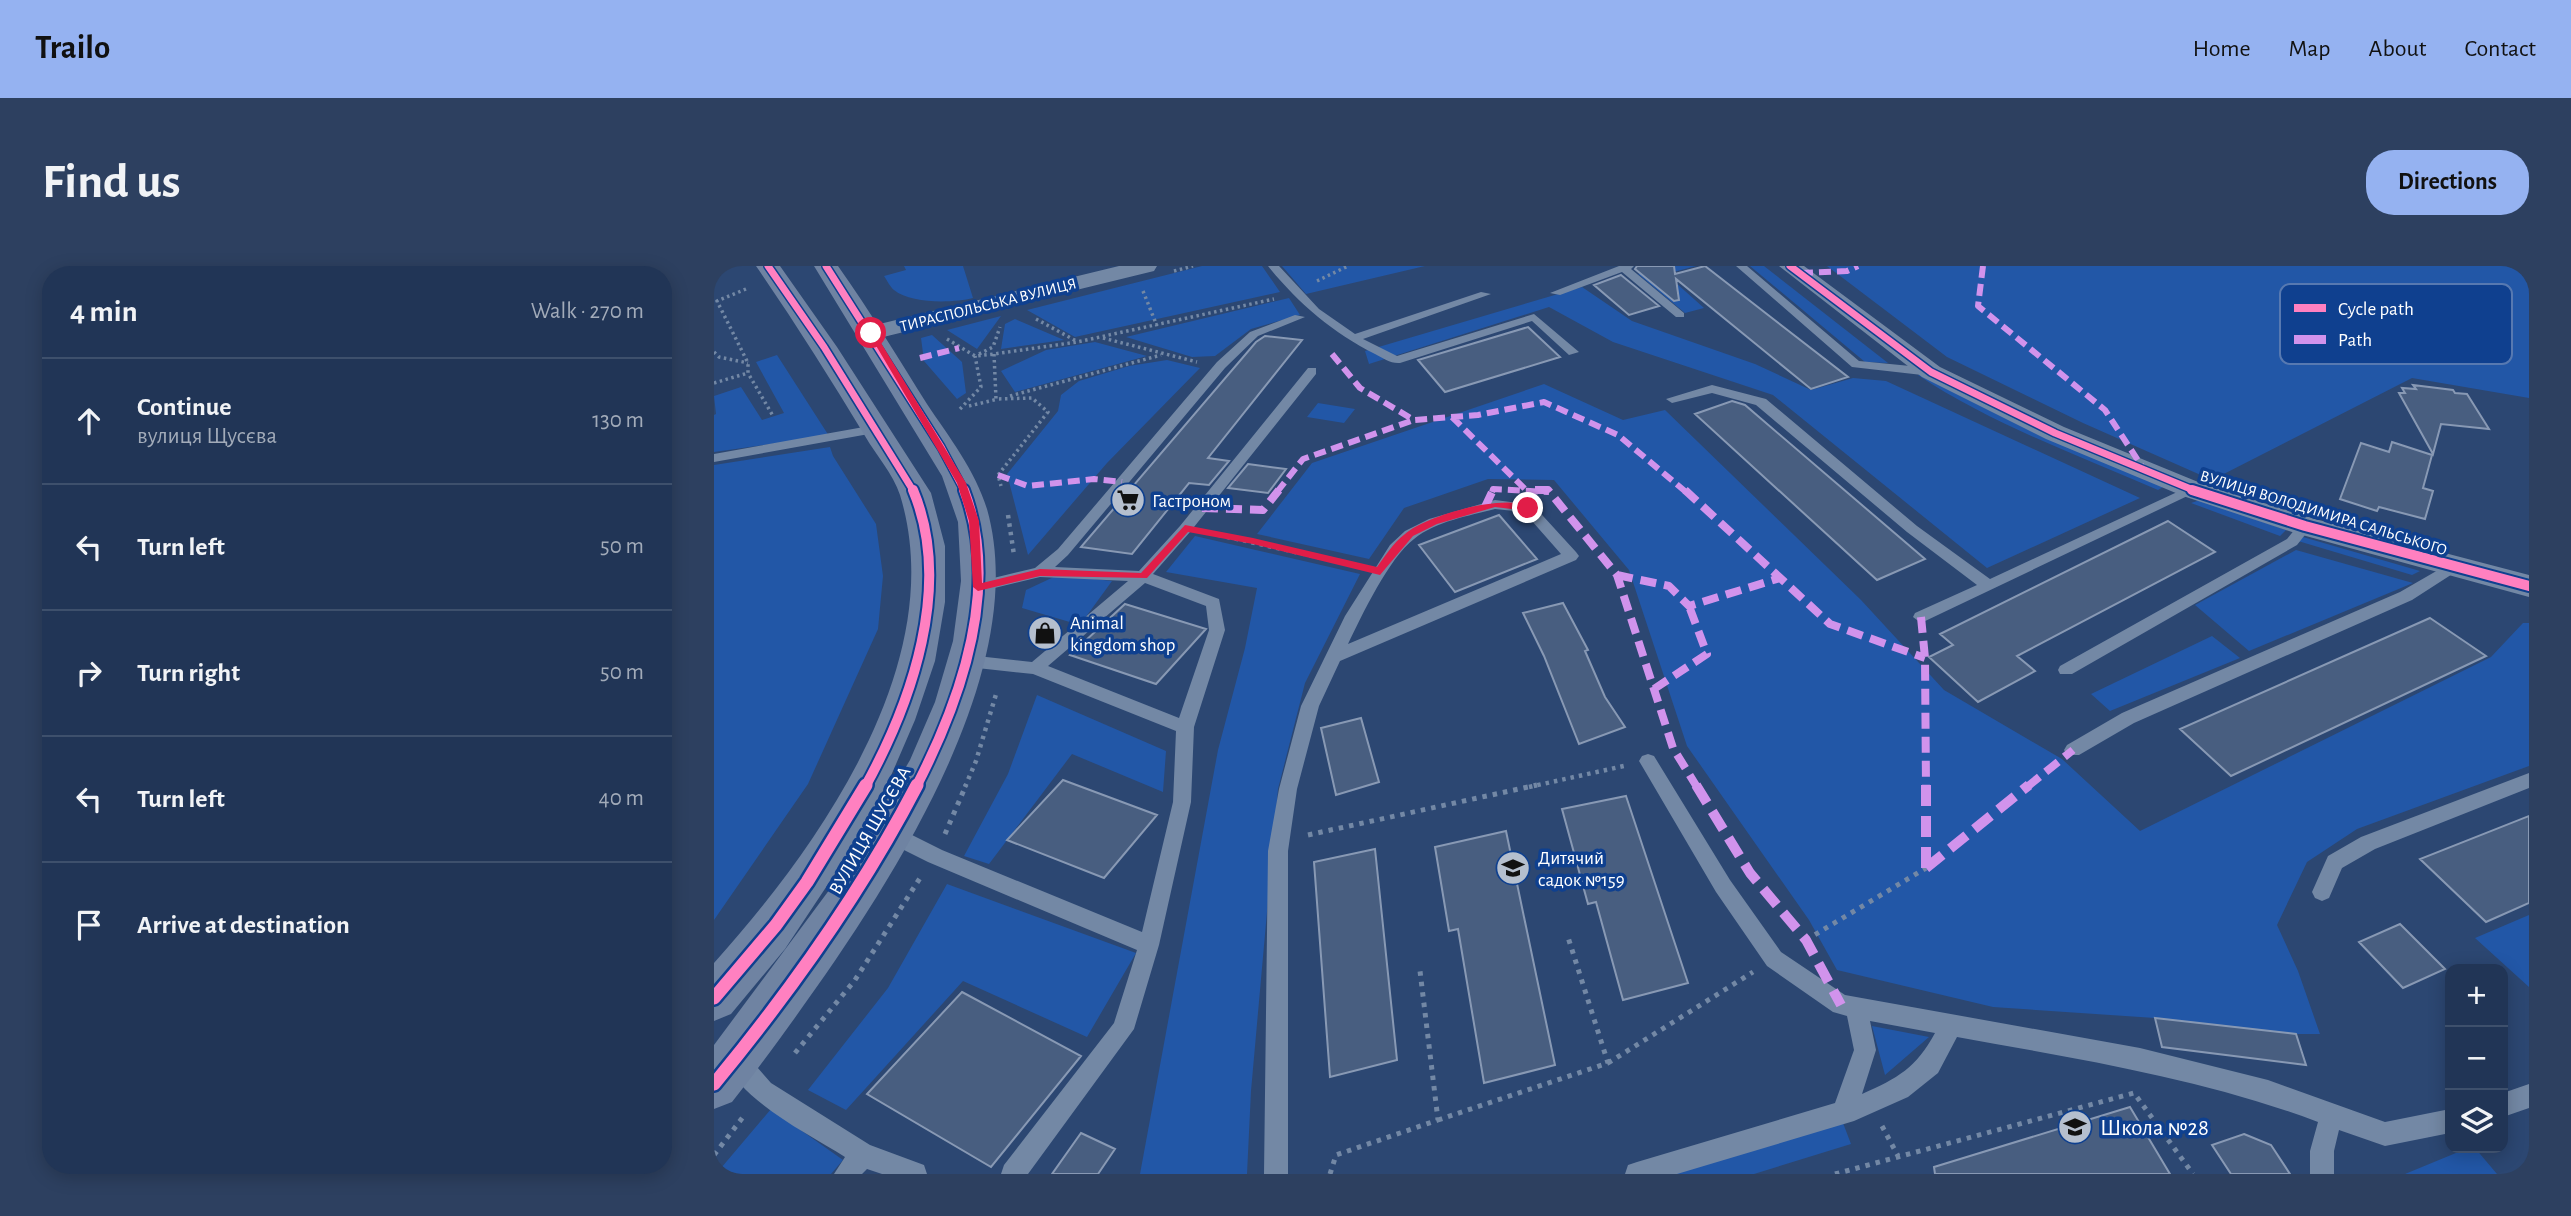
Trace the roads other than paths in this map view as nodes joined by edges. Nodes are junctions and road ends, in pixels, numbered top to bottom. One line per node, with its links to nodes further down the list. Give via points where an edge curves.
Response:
1 (768, 266): 18 (main road, ВУЛИЦЯ ЩУСЄВА)
2 (826, 266): 12 (main road, ВУЛИЦЯ ЩУСЄВА)
3 (1273, 266): 13 (lane, via 1315,311)
4 (1741, 266): 16 (lane, via 1856,364)
5 (1790, 266): 16 (street, ВУЛИЦЯ ВОЛОДИМИРА САЛЬСЬКОГО)
6 (1626, 267): 8 (lane); 10 (lane)
7 (1142, 273): 12 (street, ТИРАСПОЛЬСЬКА ВУЛИЦЯ)
8 (1556, 293)
9 (1485, 294): 13 (lane)
10 (1680, 315)
11 (1299, 317): 23 (lane, via 1254,334 1222,365 1063,552)
12 (871, 333): 27 (main road, ВУЛИЦЯ ЩУСЄВА, via 961,483 974,521)
13 (1353, 338): 14 (lane, via 1396,360 1534,317)
14 (1573, 352)
15 (1312, 371): 24 (lane)
16 (1931, 372): 20 (street, ВУЛИЦЯ ВОЛОДИМИРА САЛЬСЬКОГО, via 2055,433)
17 (1672, 399): 25 (lane, via 1712,389 1761,402 1912,529)
18 (875, 429): 19 (lane); 40 (main road, ВУЛИЦЯ ЩУСЄВА, via 915,493 927,537 930,589 920,648 900,711 832,844 775,926)
19 (714, 458)
20 (2193, 490): 21 (street, ВУЛИЦЯ ВОЛОДИМИРА САЛЬСЬКОГО); 25 (lane)
21 (2305, 526): 22 (street, ВУЛИЦЯ ВОЛОДИМИРА САЛЬСЬКОГО); 32 (lane, via 2292,542)
22 (2452, 566): 26 (street, ВУЛИЦЯ ВОЛОДИМИРА САЛЬСЬКОГО); 34 (lane, via 2406,596 2129,718)
23 (1040, 572): 24 (lane); 27 (lane)
24 (1143, 576): 31 (lane); 33 (lane, via 1213,603 1217,630)
25 (1988, 585): 28 (lane)
26 (2529, 586)
27 (978, 587): 30 (main road, ВУЛИЦЯ ЩУСЄВА)
28 (1921, 617)
29 (1331, 659): 29 (lane, via 1395,548 1434,522 1495,505 1528,508 1571,556); 53 (lane, via 1310,705 1278,851)
30 (968, 661): 31 (lane); 37 (main road, ВУЛИЦЯ ЩУСЄВА, via 930,758)
31 (1035, 668): 33 (lane)
32 (2066, 670)
33 (1185, 727): 39 (lane, via 1182,802)
34 (2073, 750)
35 (1648, 761): 41 (lane, via 1723,886 1774,959 1842,1005)
36 (2529, 780): 38 (lane, via 2368,843 2335,862)
37 (891, 834): 39 (lane); 43 (main road, ВУЛИЦЯ ЩУСЄВА, via 830,929)
38 (2322, 892)
39 (1149, 945): 52 (lane, via 1123,1029)
40 (714, 998)
41 (1856, 1008): 42 (lane); 46 (lane, via 1865,1050)
42 (1952, 1024): 46 (lane, via 1930,1065 1900,1089); 47 (lane, via 2140,1059 2268,1092)
43 (725, 1072): 49 (lane)
44 (2529, 1096): 45 (lane)
45 (2508, 1103)
46 (1844, 1112): 54 (lane)
47 (2331, 1116): 48 (lane, via 2385,1133); 55 (lane, via 2322,1151)
48 (2445, 1122)
49 (863, 1155): 50 (lane); 51 (lane)
50 (846, 1174)
51 (915, 1174)
52 (1013, 1174)
53 (1276, 1174)
54 (1637, 1174)
55 (2322, 1174)

